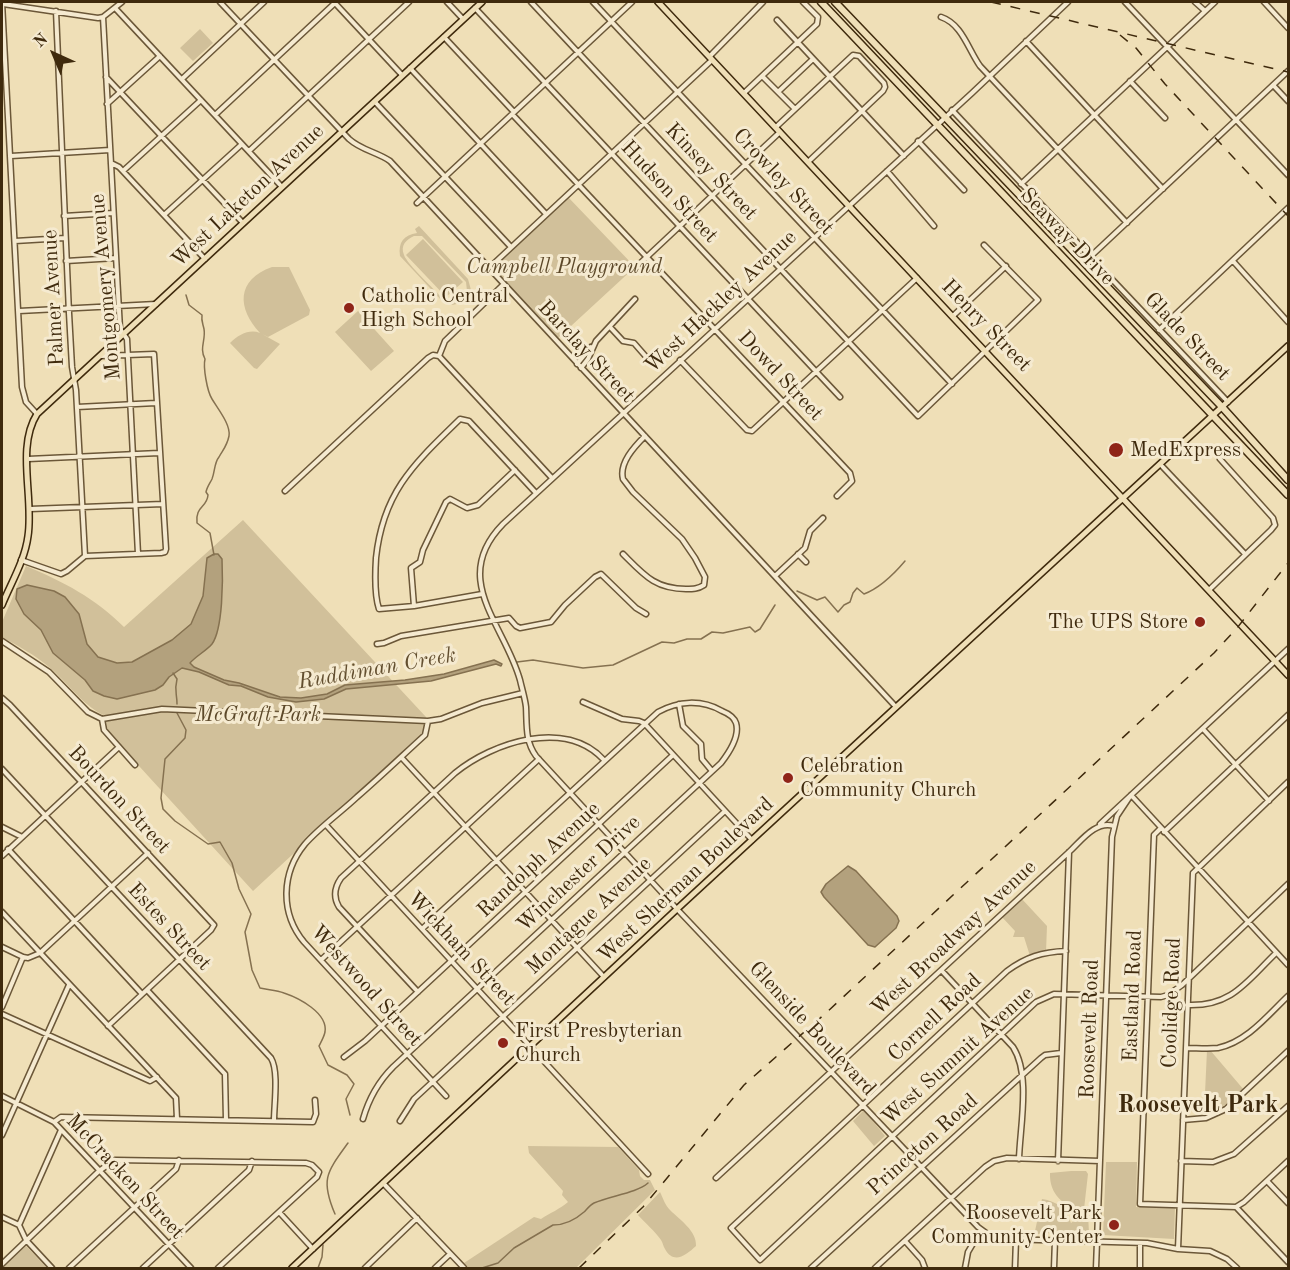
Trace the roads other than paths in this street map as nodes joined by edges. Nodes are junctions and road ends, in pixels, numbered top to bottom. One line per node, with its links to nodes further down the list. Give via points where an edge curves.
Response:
1 (122, 2): 22 (street)
2 (220, 2): 31 (street, Barclay Street)
3 (264, 2): 31 (street)
4 (335, 2): 34 (street); 42 (street)
5 (408, 2): 34 (street)
6 (447, 2): 28 (street)
7 (482, 2): 23 (main road, West Laketon Avenue)
8 (531, 2): 38 (street, Kinsey Street)
9 (593, 2): 30 (street, Crowley Street)
10 (632, 2): 30 (street)
11 (658, 2): 40 (main road, Henry Street)
12 (763, 2): 40 (street)
13 (803, 2): 36 (street, via 819,21)
14 (821, 2): 45 (highway, Seaway Drive)
15 (835, 2): 69 (highway, Seaway Drive)
16 (1068, 2): 35 (street, West Hackley Avenue)
17 (1125, 2): 37 (street)
18 (1195, 2): 25 (street)
19 (1215, 2): 25 (street)
20 (1264, 2): 32 (street)
21 (2, 3): 24 (street); 53 (street)
22 (115, 8): 26 (street); 39 (street)
23 (475, 8): 28 (main road, West Laketon Avenue); 54 (street, Hudson Street)
24 (56, 11): 26 (street); 86 (street, Palmer Avenue)
25 (1205, 11): 37 (street)
26 (103, 17): 47 (street, Montgomery Avenue)
27 (941, 17): 50 (street, via 963,35 976,61)
28 (463, 19): 33 (main road, West Laketon Avenue)
29 (777, 20): 36 (street)
30 (612, 21): 38 (street); 57 (street, Crowley Street)
31 (241, 24): 42 (street, Barclay Street); 51 (street)
32 (1288, 28)
33 (444, 37): 43 (main road, West Laketon Avenue); 68 (street, Dowd Street)
34 (368, 39): 46 (street); 60 (street)
35 (1026, 41): 50 (street, West Hackley Avenue); 71 (street)
36 (798, 42): 41 (street); 48 (street)
37 (1168, 46): 52 (street); 73 (street)
38 (578, 52): 54 (street); 74 (street, Kinsey Street)
39 (160, 56): 51 (street); 56 (street)
40 (711, 58): 57 (street); 59 (main road, Henry Street)
41 (813, 59): 49 (street); 58 (street)
42 (274, 60): 60 (street, Barclay Street); 70 (street)
43 (410, 68): 46 (main road, West Laketon Avenue); 82 (street)
44 (1288, 71): 55 (street)
45 (889, 73): 69 (highway, via 894,67); 75 (highway, Seaway Drive)
46 (402, 75): 62 (main road, West Laketon Avenue)
47 (106, 76): 56 (street); 64 (street, Montgomery Avenue)
48 (762, 76): 58 (street); 59 (street)
49 (830, 76): 65 (street); 67 (street); 67 (street, via 856,55 877,75 885,87)
50 (990, 76): 66 (street, West Hackley Avenue); 83 (street)
51 (182, 79): 61 (street)
52 (1130, 81): 71 (street); 72 (street)
53 (4, 82): 88 (street)
54 (545, 83): 68 (street); 87 (street, Hudson Street)
55 (1274, 85): 63 (street); 73 (street)
56 (121, 92): 64 (street); 79 (street)
57 (678, 92): 74 (street); 93 (street, Crowley Street)
58 (778, 92): 65 (street)
59 (744, 93): 76 (main road, Henry Street)
60 (308, 96): 78 (street, Barclay Street); 85 (street)
61 (201, 100): 70 (street); 79 (street)
62 (374, 101): 78 (main road, West Laketon Avenue); 97 (street)
63 (1288, 101)
64 (107, 104): 84 (street, Montgomery Avenue)
65 (795, 110): 76 (street)
66 (952, 110): 69 (street, West Hackley Avenue); 100 (street, Glade Street)
67 (862, 111): 89 (street); 90 (street)
68 (513, 113): 82 (street); 99 (street, Dowd Street)
69 (942, 114): 75 (street, West Hackley Avenue); 92 (highway, Seaway Drive)
70 (215, 115): 81 (street)
71 (1094, 115): 83 (street); 102 (street)
72 (1165, 118)
73 (1237, 119): 96 (street); 102 (street)
74 (645, 123): 87 (street); 104 (street, Kinsey Street)
75 (936, 124): 77 (highway, Seaway Drive); 80 (street, West Hackley Avenue)
76 (778, 129): 90 (main road, Henry Street); 93 (street)
77 (942, 130): 92 (highway, via 982,168 989,168); 155 (highway, Seaway Drive)
78 (342, 132): 101 (main road, West Laketon Avenue); 105 (street, Barclay Street, via 359,147 390,161)
79 (162, 136): 94 (street); 98 (street)
80 (918, 141): 89 (street, West Hackley Avenue); 103 (street)
81 (242, 144): 85 (street); 98 (street)
82 (481, 144): 97 (street); 110 (street)
83 (1058, 149): 100 (street); 114 (street)
84 (110, 150): 86 (street); 91 (street, Montgomery Avenue)
85 (249, 151): 101 (street)
86 (62, 153): 88 (street); 112 (street, Palmer Avenue)
87 (612, 153): 99 (street); 115 (street, Hudson Street)
88 (11, 156): 119 (street)
89 (904, 156): 95 (street, West Hackley Avenue)
90 (808, 162): 107 (main road, Henry Street)
91 (111, 163): 94 (street); 109 (street, Montgomery Avenue)
92 (989, 163): 165 (highway, Seaway Drive)
93 (746, 164): 104 (street); 117 (street, Crowley Street)
94 (123, 171): 111 (street)
95 (887, 171): 107 (street, West Hackley Avenue); 116 (street)
96 (1288, 175)
97 (445, 177): 105 (street); 121 (street)
98 (202, 179): 111 (street); 113 (street)
99 (579, 184): 110 (street); 122 (street, Dowd Street)
100 (1021, 184): 123 (street, Glade Street)
101 (282, 187): 113 (main road, West Laketon Avenue)
102 (1163, 189): 114 (street)
103 (964, 190)
104 (712, 195): 115 (street); 130 (street, Kinsey Street)
105 (423, 198): 106 (street); 131 (street, Barclay Street)
106 (417, 203)
107 (849, 205): 117 (street, West Hackley Avenue); 132 (main road, Henry Street)
108 (1288, 208): 127 (street)
109 (113, 213): 112 (street); 124 (street, Montgomery Avenue)
110 (546, 214): 121 (street)
111 (164, 215): 125 (street)
112 (64, 216): 118 (street, Palmer Avenue)
113 (243, 223): 125 (main road, West Laketon Avenue)
114 (1127, 223): 123 (street)
115 (679, 226): 122 (street); 134 (street, Hudson Street)
116 (934, 226)
117 (814, 237): 130 (street, West Hackley Avenue); 140 (street, Crowley Street)
118 (65, 238): 119 (street); 126 (street, Palmer Avenue)
119 (15, 241): 139 (street)
120 (984, 245): 128 (street)
121 (511, 247): 131 (street)
122 (646, 256): 129 (street); 144 (street, Dowd Street)
123 (1090, 257): 145 (street, Glade Street)
124 (116, 258): 126 (street); 137 (street, Montgomery Avenue)
125 (205, 259): 136 (main road, West Laketon Avenue)
126 (66, 261): 138 (street, Palmer Avenue)
127 (1233, 261): 142 (street); 145 (street)
128 (1006, 266): 141 (street); 149 (street, via 1038,300)
129 (634, 268)
130 (780, 268): 134 (street, West Hackley Avenue); 147 (street, Kinsey Street)
131 (488, 269): 133 (street, Barclay Street)
132 (917, 278): 140 (street); 141 (main road, Henry Street)
133 (503, 285): 152 (street, via 445,340); 156 (street, Barclay Street)
134 (747, 298): 144 (street, West Hackley Avenue); 157 (street, Hudson Street)
135 (635, 299): 143 (street)
136 (156, 304): 137 (street); 146 (main road, West Laketon Avenue)
137 (118, 305): 138 (street); 146 (street, Montgomery Avenue)
138 (69, 308): 139 (street); 158 (street, Palmer Avenue)
139 (19, 310): 167 (street, via 24,397)
140 (883, 310): 147 (street); 159 (street, Crowley Street)
141 (954, 315): 149 (main road, Henry Street)
142 (1288, 322)
143 (610, 327): 153 (street); 156 (street)
144 (714, 329): 154 (street, West Hackley Avenue); 161 (street, Dowd Street)
145 (1159, 330): 162 (street, Glade Street)
146 (123, 334): 150 (street, Montgomery Avenue); 151 (main road, West Laketon Avenue)
147 (849, 341): 157 (street); 159 (street, Kinsey Street, via 918,416)
148 (1288, 346): 162 (main road, West Sherman Boulevard)
149 (987, 351): 159 (street); 186 (main road, Henry Street)
150 (128, 355): 151 (street); 163 (street, via 154,354); 164 (street, Montgomery Avenue)
151 (100, 356): 158 (main road, West Laketon Avenue)
152 (439, 356): 180 (street); 182 (street, via 428,358)
153 (648, 359)
154 (680, 360): 161 (street, via 747,429 752,431); 168 (street, West Hackley Avenue)
155 (1165, 365): 165 (highway, via 1165,360 1171,358); 169 (highway, Seaway Drive)
156 (579, 366): 168 (street, Barclay Street)
157 (816, 372): 160 (street, Hudson Street); 161 (street)
158 (74, 379): 166 (street, Palmer Avenue); 167 (main road, West Laketon Avenue)
159 (952, 384)
160 (840, 397)
161 (784, 402): 185 (street, Dowd Street, via 852,476)
162 (1228, 402): 165 (main road, West Sherman Boulevard)
163 (156, 403): 164 (street); 172 (street)
164 (130, 405): 166 (street); 173 (street, Montgomery Avenue)
165 (1221, 406): 169 (main road, West Sherman Boulevard); 175 (highway, Seaway Drive)
166 (77, 407): 174 (street, Palmer Avenue)
167 (37, 414): 176 (main road, via 28,433)
168 (623, 414): 171 (street, Barclay Street); 180 (street, West Hackley Avenue)
169 (1213, 416): 170 (highway, Seaway Drive); 178 (main road, West Sherman Boulevard)
170 (1219, 422): 175 (highway, via 1265,465); 184 (highway, Seaway Drive)
171 (645, 436): 193 (street, via 625,462 622,479 682,539 705,581 695,589 670,589 644,575); 199 (street, Barclay Street)
172 (159, 453): 173 (street); 188 (street)
173 (133, 454): 174 (street); 187 (street, Montgomery Avenue)
174 (80, 456): 176 (street); 189 (street, Palmer Avenue)
175 (1268, 458): 181 (highway, Seaway Drive)
176 (28, 459): 190 (main road)
177 (1220, 459): 195 (street, via 1275,525)
178 (1160, 464): 186 (main road, West Sherman Boulevard); 195 (street)
179 (515, 470): 183 (street); 203 (street, via 478,505 467,508 450,499 446,502 420,562 411,568); 203 (street, via 466,419 460,419 412,466 388,509 378,538 375,574 379,609)
180 (552, 478): 183 (street, West Hackley Avenue)
181 (1288, 480)
182 (285, 491)
183 (536, 493): 201 (street, West Hackley Avenue, via 499,528 486,547 480,568)
184 (1288, 495)
185 (837, 496)
186 (1124, 497): 200 (main road, Henry Street); 215 (main road, West Sherman Boulevard)
187 (135, 504): 188 (street); 189 (street); 192 (street, Montgomery Avenue)
188 (164, 504): 192 (street, via 165,552)
189 (82, 506): 190 (street); 196 (street, Palmer Avenue)
190 (30, 509): 197 (main road)
191 (824, 518): 194 (street, via 810,531 807,544)
192 (138, 554): 196 (street)
193 (623, 554)
194 (798, 554): 198 (street); 199 (street)
195 (1245, 555): 200 (street)
196 (85, 556): 197 (street, via 65,573 57,574)
197 (21, 560): 202 (main road)
198 (806, 562)
199 (775, 576): 215 (street, Barclay Street)
200 (1210, 589): 209 (main road, Henry Street)
201 (482, 594): 203 (street); 205 (street, West Hackley Avenue)
202 (2, 605)
203 (414, 606)
204 (646, 614): 205 (street, via 602,574 565,605 553,621 520,628 509,618)
205 (493, 621): 207 (street); 211 (street, West Hackley Avenue, via 513,661)
206 (2, 641): 217 (street, via 49,672 88,712)
207 (377, 644)
208 (1288, 649): 209 (street, West Broadway Avenue)
209 (1276, 661): 210 (main road, Henry Street); 220 (street, West Broadway Avenue)
210 (1288, 675)
211 (523, 693): 218 (street); 221 (street, Glenside Boulevard)
212 (2, 698): 231 (street, Bourdon Street)
213 (583, 702): 219 (street, via 622,719)
214 (679, 704): 219 (street, Winchester Drive); 230 (street, via 683,726 701,744 702,759); 230 (street, Winchester Drive, via 705,704 726,713 735,722 729,751)
215 (897, 708): 248 (main road, West Sherman Boulevard)
216 (1288, 715): 227 (street)
217 (102, 719): 218 (street, via 162,709); 222 (street, via 103,729)
218 (428, 721): 224 (street, via 425,735)
219 (644, 723): 223 (street); 226 (street, Winchester Drive)
220 (1203, 729): 227 (street); 236 (street, West Broadway Avenue)
221 (528, 740): 225 (street, Glenside Boulevard); 226 (street, via 571,740); 235 (street, via 475,759)
222 (119, 747): 228 (street); 231 (street)
223 (674, 755): 233 (street); 241 (street, Randolph Avenue)
224 (401, 757): 235 (street); 240 (street)
225 (539, 759): 234 (street, Glenside Boulevard); 245 (street)
226 (604, 760): 234 (street, Winchester Drive)
227 (1235, 764): 237 (street); 246 (street)
228 (135, 765)
229 (2, 769): 239 (street, Estes Street)
230 (712, 771): 233 (street, Winchester Drive)
231 (82, 782): 239 (street); 252 (street, Bourdon Street)
232 (1288, 782): 237 (street)
233 (699, 783): 238 (street); 250 (street, Winchester Drive)
234 (570, 792): 241 (street, Glenside Boulevard); 254 (street, Winchester Drive)
235 (434, 793): 245 (street); 255 (street)
236 (1131, 795): 242 (street, West Broadway Avenue); 243 (street, Roosevelt Road); 246 (street)
237 (1269, 801): 256 (street)
238 (725, 811): 248 (street); 257 (street, Montague Avenue)
239 (45, 816): 247 (street); 259 (street, Estes Street)
240 (326, 825): 255 (street, Wickham Street); 276 (street, Westwood Street, via 300,852 286,885 288,910 298,935)
241 (599, 825): 250 (street, Glenside Boulevard); 260 (street, Randolph Avenue)
242 (1097, 826): 243 (street); 251 (street, West Broadway Avenue)
243 (1114, 826): 288 (street, Roosevelt Road)
244 (2, 827): 247 (street)
245 (465, 827): 254 (street); 261 (street)
246 (1162, 830): 256 (street); 290 (street, Eastland Road, via 1154,835)
247 (22, 837): 249 (street)
248 (753, 841): 262 (main road, West Sherman Boulevard)
249 (8, 849): 253 (street); 265 (street)
250 (625, 852): 257 (street, Glenside Boulevard); 264 (street, Winchester Drive)
251 (1069, 852): 271 (street); 279 (street, West Broadway Avenue)
252 (148, 853): 259 (street); 275 (street, Bourdon Street, via 214,926)
253 (2, 856)
254 (496, 861): 260 (street); 268 (street, Winchester Drive)
255 (360, 862): 261 (street, Wickham Street); 267 (street, via 341,878 335,895 339,907)
256 (1198, 868): 266 (street); 281 (street, Coolidge Road, via 1192,876)
257 (650, 880): 262 (street, Glenside Boulevard); 270 (street, Montague Avenue)
258 (1288, 884): 266 (street, West Summit Avenue)
259 (111, 887): 265 (street); 275 (street, Estes Street)
260 (526, 893): 264 (street); 277 (street, Randolph Avenue)
261 (392, 896): 267 (street); 268 (street, Wickham Street)
262 (677, 909): 280 (main road, West Sherman Boulevard); 308 (street, Glenside Boulevard)
263 (2, 912): 272 (street)
264 (551, 920): 270 (street); 283 (street, Winchester Drive)
265 (75, 921): 272 (street); 286 (street)
266 (1248, 922): 273 (street); 281 (street, West Summit Avenue)
267 (357, 927): 276 (street); 285 (street)
268 (422, 929): 277 (street, Wickham Street)
269 (2, 947): 274 (street)
270 (577, 948): 280 (street); 295 (street, Montague Avenue)
271 (1066, 951): 287 (street); 291 (street, Cornell Road, via 1025,959)
272 (40, 953): 274 (street); 282 (street)
273 (1276, 953): 278 (street); 292 (street, via 1228,998 1213,1004)
274 (23, 957): 293 (street)
275 (180, 960): 284 (street); 322 (street, Estes Street, via 273,1061)
276 (321, 961): 297 (street, Westwood Street)
277 (452, 961): 283 (street, Wickham Street); 285 (street, Randolph Avenue)
278 (1288, 965)
279 (942, 971): 291 (street); 308 (street, West Broadway Avenue)
280 (604, 977): 300 (main road, West Sherman Boulevard)
281 (1188, 979): 290 (street, West Summit Avenue, via 1168,995); 292 (street, Coolidge Road)
282 (69, 984): 296 (street); 299 (street)
283 (477, 989): 295 (street, Wickham Street); 304 (street, Winchester Drive)
284 (147, 990): 286 (street); 320 (street, via 225,1074)
285 (417, 992): 297 (street, Randolph Avenue)
286 (142, 994): 296 (street)
287 (1064, 995): 288 (street, West Summit Avenue); 298 (street, West Summit Avenue, via 1044,997); 305 (street)
288 (1106, 996): 290 (street, West Summit Avenue); 332 (street, Roosevelt Road)
289 (1288, 996): 301 (street, via 1237,1041 1214,1048)
290 (1148, 998): 343 (street, Eastland Road, via 1140,1204)
291 (972, 1003): 298 (street); 316 (street, Cornell Road)
292 (1187, 1005): 301 (street, Coolidge Road)
293 (2, 1007)
294 (2, 1014): 299 (street)
295 (503, 1016): 300 (street, Wickham Street); 311 (street, Montague Avenue)
296 (108, 1026): 310 (street)
297 (382, 1026): 304 (street, Westwood Street); 307 (street, Randolph Avenue)
298 (1001, 1034): 309 (street, via 1019,1056); 327 (street, West Summit Avenue)
299 (46, 1035): 306 (street); 315 (street)
300 (531, 1047): 337 (street, Wickham Street); 340 (main road, West Sherman Boulevard)
301 (1185, 1048): 321 (street, Coolidge Road)
302 (97, 1050): 306 (street)
303 (1288, 1051): 321 (street, via 1226,1109 1206,1118)
304 (407, 1053): 311 (street, Westwood Street); 319 (street, Winchester Drive, via 380,1082)
305 (1061, 1053): 309 (street, Princeton Road, via 1045,1055); 331 (street)
306 (94, 1056): 310 (street, via 150,1081)
307 (344, 1056)
308 (832, 1072): 316 (street, Glenside Boulevard); 338 (street, West Broadway Avenue)
309 (1024, 1074): 328 (street); 335 (street, Princeton Road)
310 (157, 1077): 318 (street, via 177,1100)
311 (433, 1081): 313 (street, Westwood Street); 323 (street, Montague Avenue, via 414,1099)
312 (2, 1096): 315 (street, McCracken Street)
313 (446, 1096)
314 (315, 1100): 322 (street, via 313,1122)
315 (16, 1103): 324 (street, McCracken Street); 326 (street)
316 (863, 1105): 327 (street, Glenside Boulevard); 361 (street, Cornell Road, via 731,1228)
317 (1288, 1106): 333 (street, via 1234,1154 1213,1162)
318 (177, 1119): 320 (street); 324 (street, via 61,1117)
319 (363, 1119)
320 (226, 1120): 322 (street)
321 (1183, 1120): 333 (street, Coolidge Road)
322 (274, 1121)
323 (400, 1121)
324 (54, 1122): 325 (street, McCracken Street)
325 (61, 1130): 336 (street, McCracken Street); 349 (street)
326 (2, 1135)
327 (891, 1136): 335 (street, Glenside Boulevard); 361 (street, West Summit Avenue)
328 (1019, 1159): 331 (street); 341 (street, via 990,1163)
329 (179, 1160): 330 (street); 336 (street, via 120,1159); 345 (street, via 176,1169)
330 (252, 1161): 346 (street, via 312,1165 319,1172); 357 (street, via 249,1170)
331 (1058, 1161): 332 (street)
332 (1100, 1161): 355 (street, Roosevelt Road)
333 (1181, 1161): 343 (street, Coolidge Road)
334 (1288, 1161): 339 (street)
335 (921, 1167): 341 (street, Glenside Boulevard); 373 (street, Princeton Road)
336 (99, 1171): 345 (street, McCracken Street); 352 (street)
337 (648, 1174)
338 (716, 1178)
339 (1267, 1181): 342 (street); 344 (street)
340 (384, 1184): 348 (street); 359 (main road, West Sherman Boulevard)
341 (950, 1199): 350 (street, Glenside Boulevard); 354 (street)
342 (1288, 1203)
343 (1180, 1205): 344 (street); 358 (street, Coolidge Road)
344 (1236, 1206): 362 (street)
345 (134, 1208): 357 (street, McCracken Street); 365 (street)
346 (279, 1212): 359 (street); 368 (street)
347 (2, 1217): 349 (street)
348 (417, 1218): 360 (street); 370 (street)
349 (19, 1225): 352 (street)
350 (981, 1230): 351 (street, Glenside Boulevard, via 995,1238); 376 (street, via 968,1252)
351 (1016, 1239): 353 (street, Glenside Boulevard); 377 (street)
352 (26, 1240): 363 (street); 364 (street)
353 (1055, 1240): 355 (street, Glenside Boulevard); 378 (street)
354 (905, 1241): 374 (street); 375 (street)
355 (1097, 1241): 356 (street, Glenside Boulevard); 379 (street, Roosevelt Road)
356 (1140, 1243): 358 (street, Glenside Boulevard); 380 (street)
357 (168, 1245): 366 (street); 367 (street, McCracken Street)
358 (1178, 1249): 381 (street, Glenside Boulevard, via 1210,1251)
359 (313, 1250): 369 (main road, West Sherman Boulevard)
360 (450, 1254): 371 (street); 372 (street)
361 (760, 1260)
362 (1288, 1262)
363 (2, 1264)
364 (52, 1269)
365 (69, 1269)
366 (143, 1269)
367 (190, 1269)
368 (218, 1269)
369 (292, 1269)
370 (366, 1269)
371 (435, 1269)
372 (464, 1269)
373 (811, 1269)
374 (875, 1269)
375 (925, 1269)
376 (964, 1269)
377 (1015, 1269)
378 (1054, 1269)
379 (1096, 1269)
380 (1140, 1269)
381 (1237, 1269)

